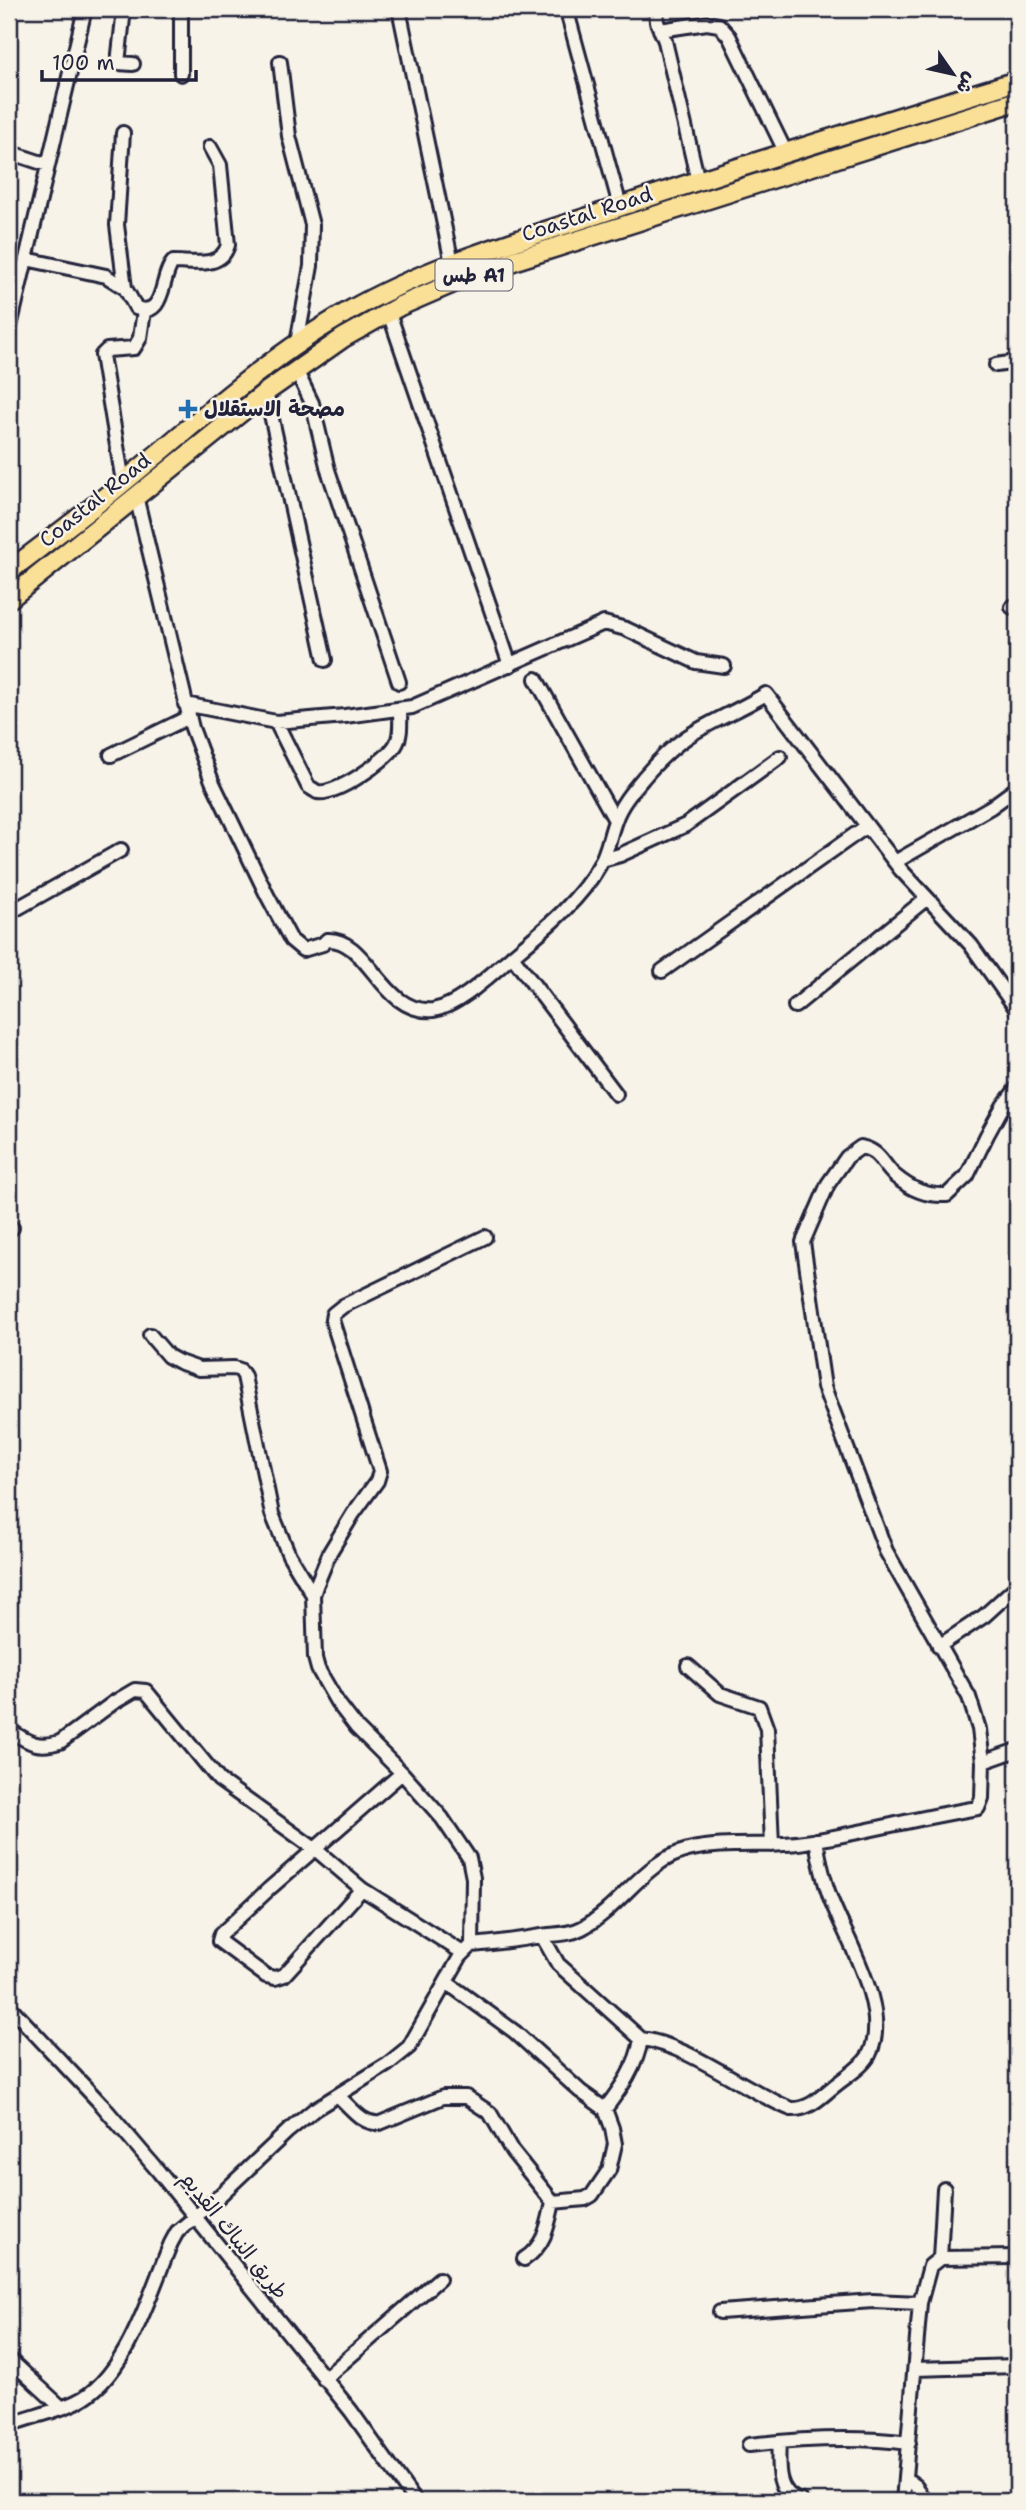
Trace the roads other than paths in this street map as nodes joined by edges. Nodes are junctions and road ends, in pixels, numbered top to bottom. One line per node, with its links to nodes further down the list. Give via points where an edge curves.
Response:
1 (85, 9): 17 (street)
2 (124, 9): 9 (street, via 118,63)
3 (181, 9): 10 (street)
4 (400, 9): 21 (street)
5 (656, 9): 7 (street)
6 (569, 19): 19 (street)
7 (660, 30): 16 (street, via 719,25 729,36); 18 (street)
8 (280, 62): 27 (street, via 289,136 312,225 311,266)
9 (133, 64)
10 (181, 74)
11 (1017, 81): 16 (highway, Coastal Road / طس A1)
12 (1017, 101): 25 (highway, Coastal Road / طس A1, via 519,259)
13 (123, 134): 22 (street, via 117,225)
14 (210, 147): 24 (street, via 220,165 226,250 214,262 173,262 159,302)
15 (9, 152): 17 (street)
16 (786, 153): 18 (highway, Coastal Road / طس A1)
17 (48, 165): 20 (street)
18 (698, 181): 19 (highway, Coastal Road / طس A1)
19 (620, 206): 21 (highway, Coastal Road / طس A1)
20 (26, 260): 22 (street, via 106,276); 23 (street)
21 (452, 262): 27 (highway, Coastal Road / طس A1, via 351,310)
22 (125, 288): 24 (street, via 136,308)
23 (11, 309): 26 (street)
24 (144, 311): 32 (street, via 139,344 102,355)
25 (388, 313): 30 (highway, Coastal Road / طس A1); 37 (street)
26 (9, 331)
27 (297, 343): 32 (highway, Coastal Road / طس A1)
28 (1017, 362): 29 (street)
29 (996, 365)
30 (296, 370): 31 (highway, Coastal Road / طس A1); 40 (street, via 312,403 328,470)
31 (265, 392): 33 (highway, Coastal Road / طس A1); 36 (street)
32 (123, 482): 34 (highway, Coastal Road / طس A1)
33 (136, 496): 35 (highway, Coastal Road / طس A1); 41 (street)
34 (10, 569)
35 (9, 599)
36 (325, 660)
37 (510, 665): 38 (street, via 604,623 696,662); 42 (street)
38 (724, 666)
39 (536, 679): 48 (street)
40 (399, 682)
41 (185, 704): 43 (street); 44 (street)
42 (400, 709): 44 (street); 44 (street, via 397,744 354,780 328,791 316,792 308,786)
43 (189, 717): 45 (street); 55 (street, via 212,781 272,904 291,940 303,950 327,940 344,943 396,998 412,1007 433,1010 479,986)
44 (276, 722)
45 (111, 755)
46 (780, 757): 51 (street, via 686,825)
47 (1017, 788): 52 (street)
48 (615, 820): 49 (street, via 628,797 667,753 687,737 766,694); 51 (street)
49 (867, 825): 52 (street); 56 (street)
50 (121, 849): 54 (street)
51 (602, 860): 55 (street, via 548,928)
52 (895, 862): 53 (street)
53 (927, 898): 57 (street); 58 (street, via 971,945)
54 (9, 913)
55 (512, 956): 60 (street)
56 (662, 971)
57 (795, 1006)
58 (1017, 1010)
59 (1017, 1088): 65 (street, via 967,1176 947,1195 926,1196 896,1176 872,1150 861,1147 847,1157 828,1184 803,1242 824,1387 886,1551)
60 (616, 1094)
61 (485, 1237): 64 (street, via 333,1314 380,1476 330,1552)
62 (150, 1335): 64 (street, via 179,1362 199,1369 234,1368 244,1376 272,1514)
63 (1017, 1586): 65 (street, via 984,1616)
64 (313, 1595): 70 (street, via 318,1669 357,1728)
65 (939, 1646): 69 (street, via 969,1697)
66 (688, 1666): 72 (street, via 720,1694 759,1707 764,1714)
67 (9, 1730): 73 (street, via 31,1743 52,1745 135,1690 146,1691 219,1780)
68 (1017, 1750): 69 (street)
69 (983, 1762): 71 (street, via 978,1808)
70 (402, 1773): 73 (street); 76 (street, via 442,1818 469,1858 473,1878)
71 (816, 1840): 72 (street); 79 (street, via 830,1897 861,1968 874,2014 874,2041 864,2062 814,2103 791,2109 681,2053)
72 (772, 1845): 75 (street, via 688,1850 659,1863 583,1928)
73 (314, 1849): 74 (street); 74 (street, via 221,1934 222,1944 266,1976 284,1975)
74 (362, 1889): 76 (street)
75 (542, 1936): 76 (street); 79 (street, via 558,1964)
76 (467, 1949): 77 (street)
77 (446, 1982): 80 (street, via 409,2047); 81 (street, via 515,2032)
78 (9, 2006): 84 (street, طريق النباك القديم, via 102,2105)
79 (641, 2039): 81 (street, via 622,2087)
80 (338, 2096): 83 (street, via 372,2124 443,2097 466,2097 490,2113 512,2151); 84 (street, via 288,2131)
81 (605, 2109): 83 (street, via 615,2144 609,2170 592,2195)
82 (944, 2189): 86 (street)
83 (553, 2202): 87 (street, via 541,2243)
84 (194, 2217): 94 (street, طريق النباك القديم); 95 (street, via 177,2232 134,2333 104,2380 76,2402)
85 (1017, 2257): 86 (street)
86 (940, 2258): 89 (street, via 930,2266)
87 (524, 2259)
88 (439, 2279): 94 (street)
89 (920, 2303): 90 (street, via 873,2301); 93 (street)
90 (720, 2312)
91 (9, 2359): 95 (street)
92 (1017, 2366): 93 (street)
93 (915, 2369): 98 (street)
94 (324, 2379): 101 (street, طريق النباك القديم)
95 (61, 2407): 96 (street)
96 (9, 2425)
97 (779, 2442): 98 (street, via 878,2439); 99 (street); 102 (street, via 780,2480 792,2499)
98 (909, 2443): 100 (street)
99 (749, 2445)
100 (905, 2478): 103 (street); 104 (street)
101 (415, 2501)
102 (801, 2501)
103 (903, 2501)
104 (925, 2501)

